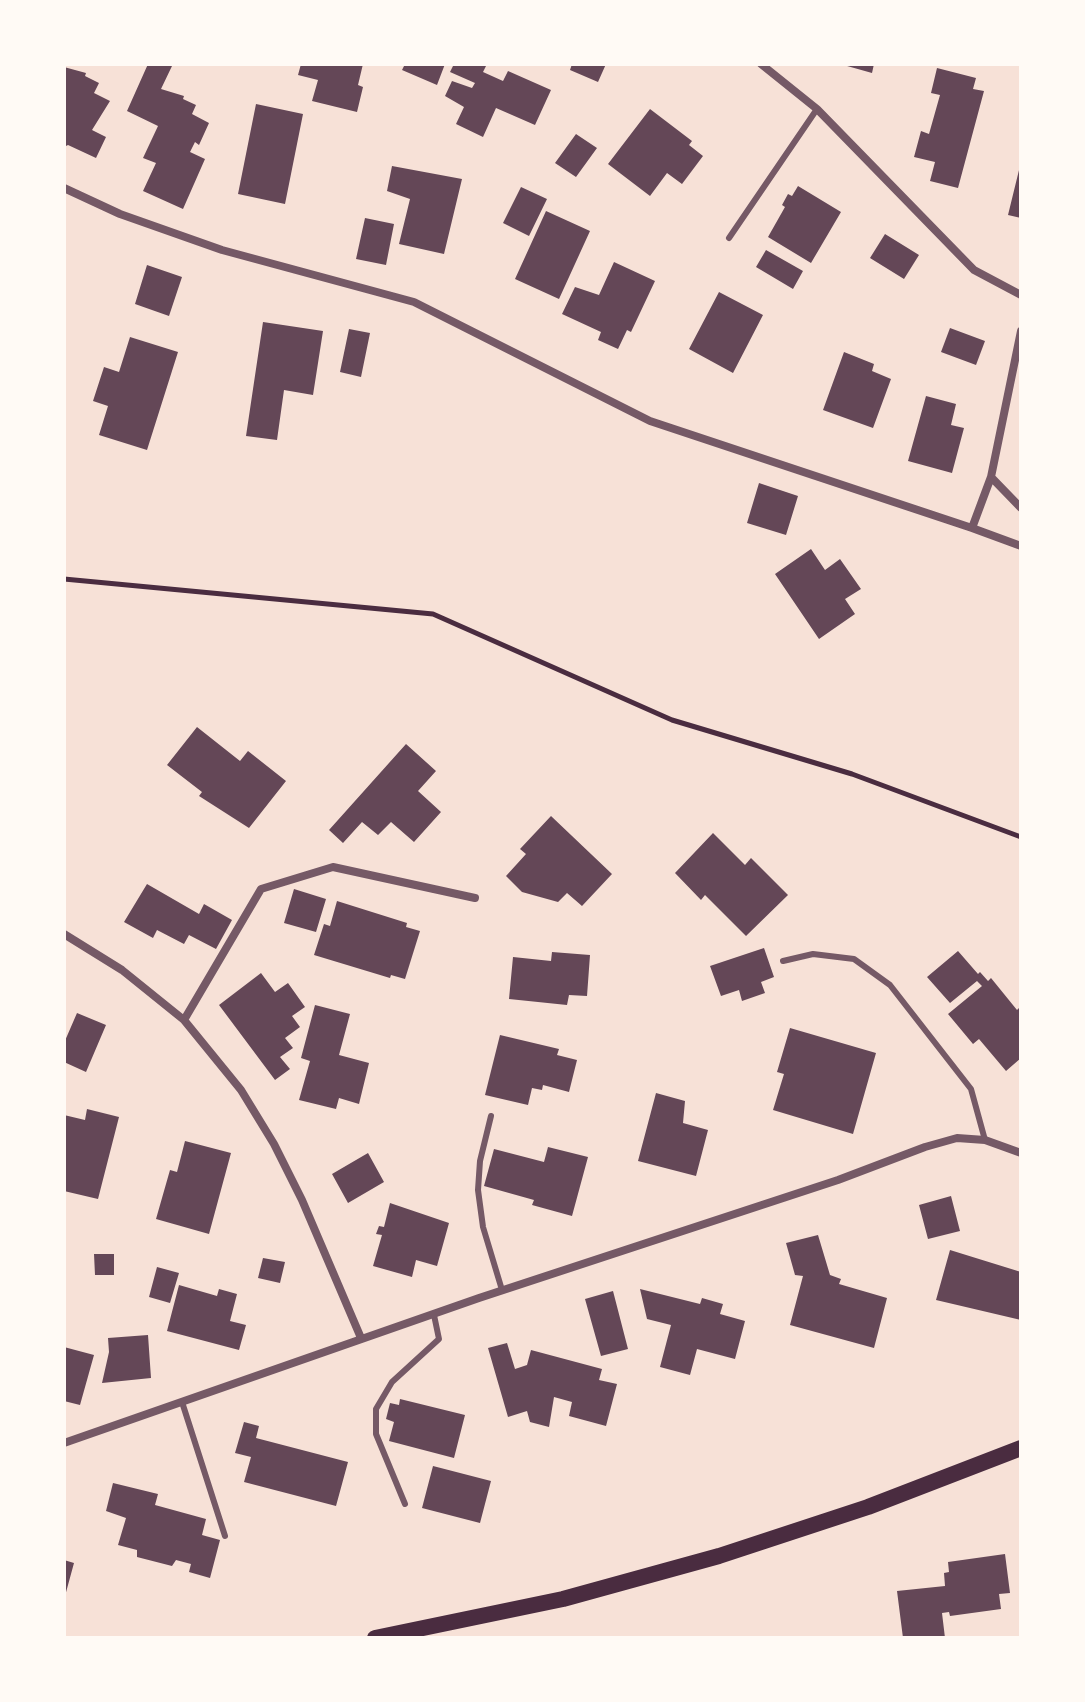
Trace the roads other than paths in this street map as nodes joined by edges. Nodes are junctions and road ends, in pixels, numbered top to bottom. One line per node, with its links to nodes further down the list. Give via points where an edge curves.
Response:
1 (761, 64): 2 (street)
2 (817, 109): 4 (lane); 5 (street, via 955,253 974,270)
3 (64, 188): 9 (street, via 193,241 414,302 650,421)
4 (729, 238)
5 (1021, 295)
6 (1021, 331): 7 (street)
7 (991, 477): 8 (street); 9 (street)
8 (1021, 508)
9 (972, 528): 10 (street)
10 (1021, 546)
11 (475, 898): 14 (street, via 333,867 261,889)
12 (64, 934): 14 (street, via 122,970)
13 (783, 961): 16 (lane, via 813,954 854,959 890,985 971,1089)
14 (184, 1020): 20 (street, via 241,1090 274,1144)
15 (491, 1116): 18 (lane, via 478,1190)
16 (985, 1140): 17 (street); 18 (street, via 957,1138 925,1147)
17 (1021, 1153)
18 (502, 1290): 19 (street)
19 (434, 1315): 20 (street); 24 (lane, via 439,1339 392,1382 376,1409 376,1434)
20 (361, 1338): 21 (street)
21 (182, 1402): 22 (street); 25 (lane)
22 (64, 1443)
23 (1021, 1448): 26 (main road, via 868,1507 719,1556 563,1599)
24 (405, 1504)
25 (225, 1536)
26 (375, 1638)

